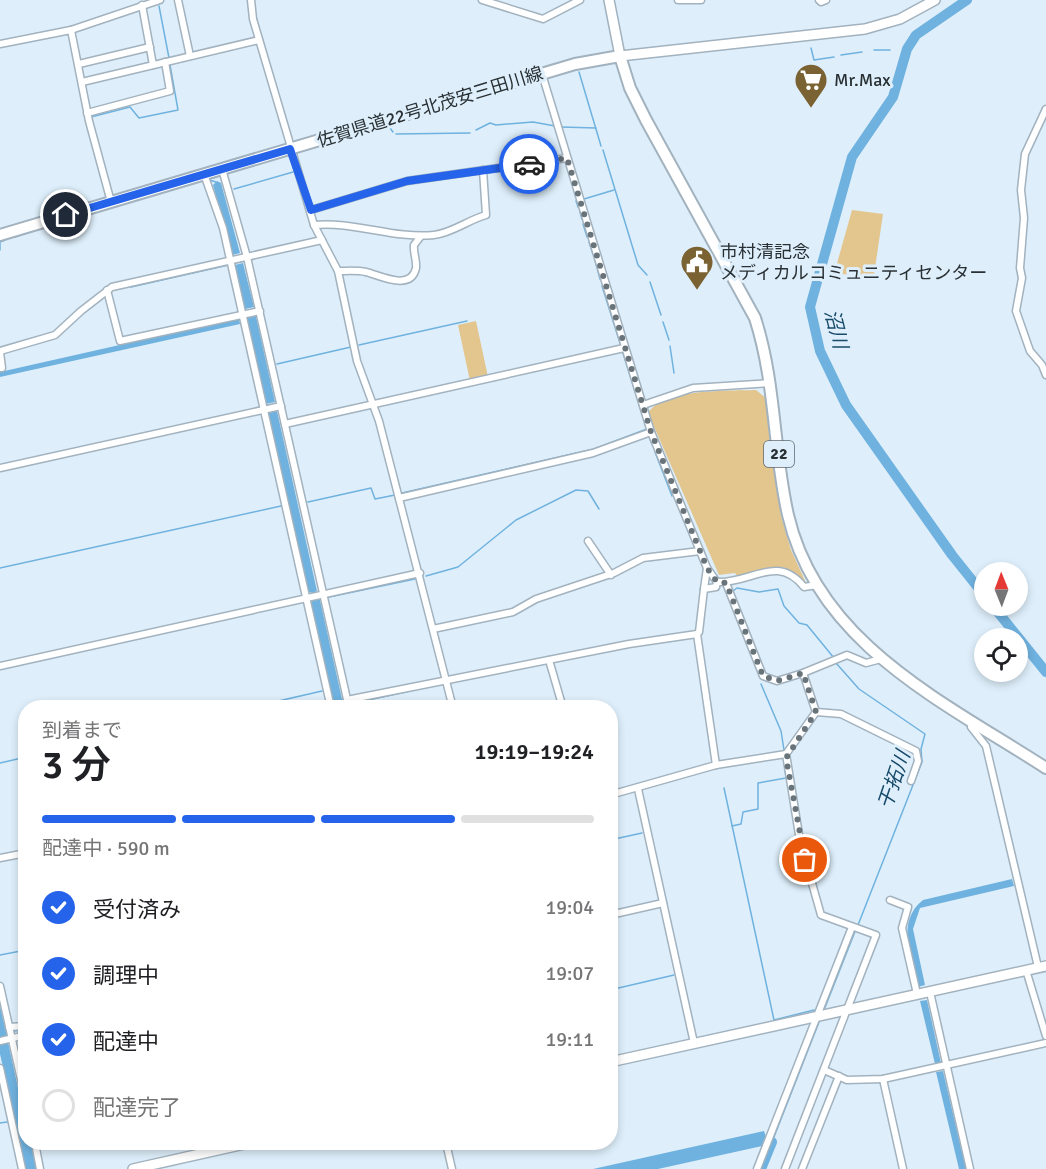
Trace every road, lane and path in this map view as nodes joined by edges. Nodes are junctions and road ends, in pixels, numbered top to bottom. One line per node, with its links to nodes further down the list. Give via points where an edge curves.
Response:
1 (156, 0): 12 (street)
2 (178, 0): 17 (street)
3 (251, 0): 14 (street)
4 (482, 0): 5 (street, via 536,19)
5 (580, 0)
6 (609, 0): 18 (street)
7 (678, 0): 8 (street)
8 (701, 0)
9 (819, 0): 10 (street)
10 (826, 0)
11 (935, 0): 18 (street, via 900,19 865,29)
12 (142, 5): 13 (street); 16 (street)
13 (71, 30): 15 (street); 20 (street)
14 (259, 40): 17 (street); 26 (street)
15 (0, 44)
16 (150, 47): 20 (street); 21 (street)
17 (190, 56): 19 (street)
18 (620, 56): 22 (main road, 佐賀県道22号北茂安三田川線); 47 (main road, 22, via 646,120 755,318)
19 (165, 62): 21 (street); 25 (street, via 170,91)
20 (79, 64): 23 (street)
21 (153, 65): 23 (street)
22 (543, 74): 26 (main road, 佐賀県道22号北茂安三田川線); 27 (street)
23 (82, 81): 25 (street)
24 (1046, 109): 46 (street, via 1025,154 1021,190 1022,278 1016,311 1030,351)
25 (87, 113): 31 (street)
26 (290, 149): 28 (main road, 佐賀県道22号北茂安三田川線); 32 (street)
27 (567, 158): 29 (street); 43 (street)
28 (222, 168): 30 (main road, 佐賀県道22号北茂安三田川線); 37 (street)
29 (483, 170): 32 (street, via 379,188); 35 (street, via 486,215 447,232)
30 (204, 174): 31 (main road, 佐賀県道22号北茂安三田川線); 38 (street)
31 (111, 202): 34 (main road, 佐賀県道22号北茂安三田川線)
32 (311, 210): 33 (street)
33 (314, 225): 35 (street, via 354,226); 36 (street)
34 (0, 235)
35 (421, 236): 39 (street, via 414,244 416,267 404,279)
36 (322, 240): 37 (street); 39 (street)
37 (248, 257): 38 (street); 41 (street)
38 (230, 261): 40 (street); 42 (street)
39 (338, 271): 49 (street, via 357,361)
40 (107, 290): 42 (street, via 120,341); 44 (street, via 55,335)
41 (260, 311): 42 (street); 48 (street)
42 (243, 315): 51 (street)
43 (624, 348): 49 (street); 50 (street)
44 (0, 352): 45 (street)
45 (0, 368)
46 (1046, 375)
47 (772, 383): 50 (street, via 693,388); 63 (main road, 22, via 788,516)
48 (281, 405): 51 (street); 52 (street)
49 (374, 405): 52 (street); 55 (street)
50 (643, 405): 53 (street)
51 (264, 409): 54 (street); 65 (street)
52 (285, 424): 65 (street)
53 (651, 432): 55 (street, via 593,453); 57 (street)
54 (0, 468)
55 (399, 498): 59 (street)
56 (588, 541): 60 (street)
57 (700, 551): 58 (street); 60 (street, via 643,558)
58 (707, 568): 61 (street); 64 (street)
59 (420, 573): 65 (street); 66 (street)
60 (611, 575): 66 (street, via 536,599 513,612)
61 (717, 582): 62 (street); 64 (street, via 716,586)
62 (726, 583): 63 (street, via 776,570 794,575 804,587); 71 (street, via 763,676 777,681)
63 (817, 585): 68 (main road, 22, via 841,621)
64 (704, 589): 67 (street)
65 (315, 596): 70 (street); 73 (street); 74 (street)
66 (433, 629): 72 (street)
67 (697, 634): 69 (street); 80 (street)
68 (881, 659): 71 (street, via 866,663 847,655); 78 (main road, 22)
69 (549, 660): 72 (street); 76 (street)
70 (0, 666)
71 (803, 673): 77 (street)
72 (445, 679): 74 (street); 75 (street)
73 (330, 700)
74 (347, 700)
75 (451, 700)
76 (561, 700)
77 (816, 712): 79 (street); 82 (street, via 841,714 916,751 918,761)
78 (973, 720): 81 (main road, 22); 91 (street, via 971,728 981,738 988,755)
79 (786, 754): 80 (street); 90 (street, via 800,841 821,915)
80 (716, 765): 83 (street)
81 (1046, 768)
82 (911, 781)
83 (638, 789): 84 (street); 88 (street)
84 (618, 793)
85 (18, 855): 86 (street)
86 (0, 858)
87 (890, 900): 95 (street, via 908,908 902,928)
88 (663, 903): 89 (street); 102 (street)
89 (618, 913)
90 (855, 928): 96 (street, via 876,935); 97 (street)
91 (1042, 966): 92 (street)
92 (1026, 970): 94 (street); 100 (street)
93 (0, 986): 99 (street)
94 (930, 992): 95 (street); 105 (street)
95 (916, 994): 96 (street)
96 (847, 1010): 97 (street); 107 (street)
97 (816, 1016): 102 (street); 119 (street)
98 (18, 1026): 99 (street)
99 (9, 1027): 101 (street)
100 (1046, 1036)
101 (5, 1040): 109 (street)
102 (694, 1043): 104 (street)
103 (1046, 1043): 105 (street)
104 (618, 1060)
105 (946, 1066): 110 (street); 123 (street)
106 (0, 1068): 111 (street)
107 (824, 1070): 108 (street); 120 (street)
108 (839, 1076): 110 (street, via 847,1080); 121 (street)
109 (18, 1078)
110 (883, 1079): 122 (street)
111 (1, 1081): 115 (street)
112 (36, 1150): 116 (street)
113 (218, 1150): 117 (street)
114 (448, 1150): 118 (street)
115 (22, 1169)
116 (40, 1169)
117 (133, 1169)
118 (452, 1169)
119 (757, 1169)
120 (784, 1169)
121 (802, 1169)
122 (903, 1169)
123 (970, 1169)

